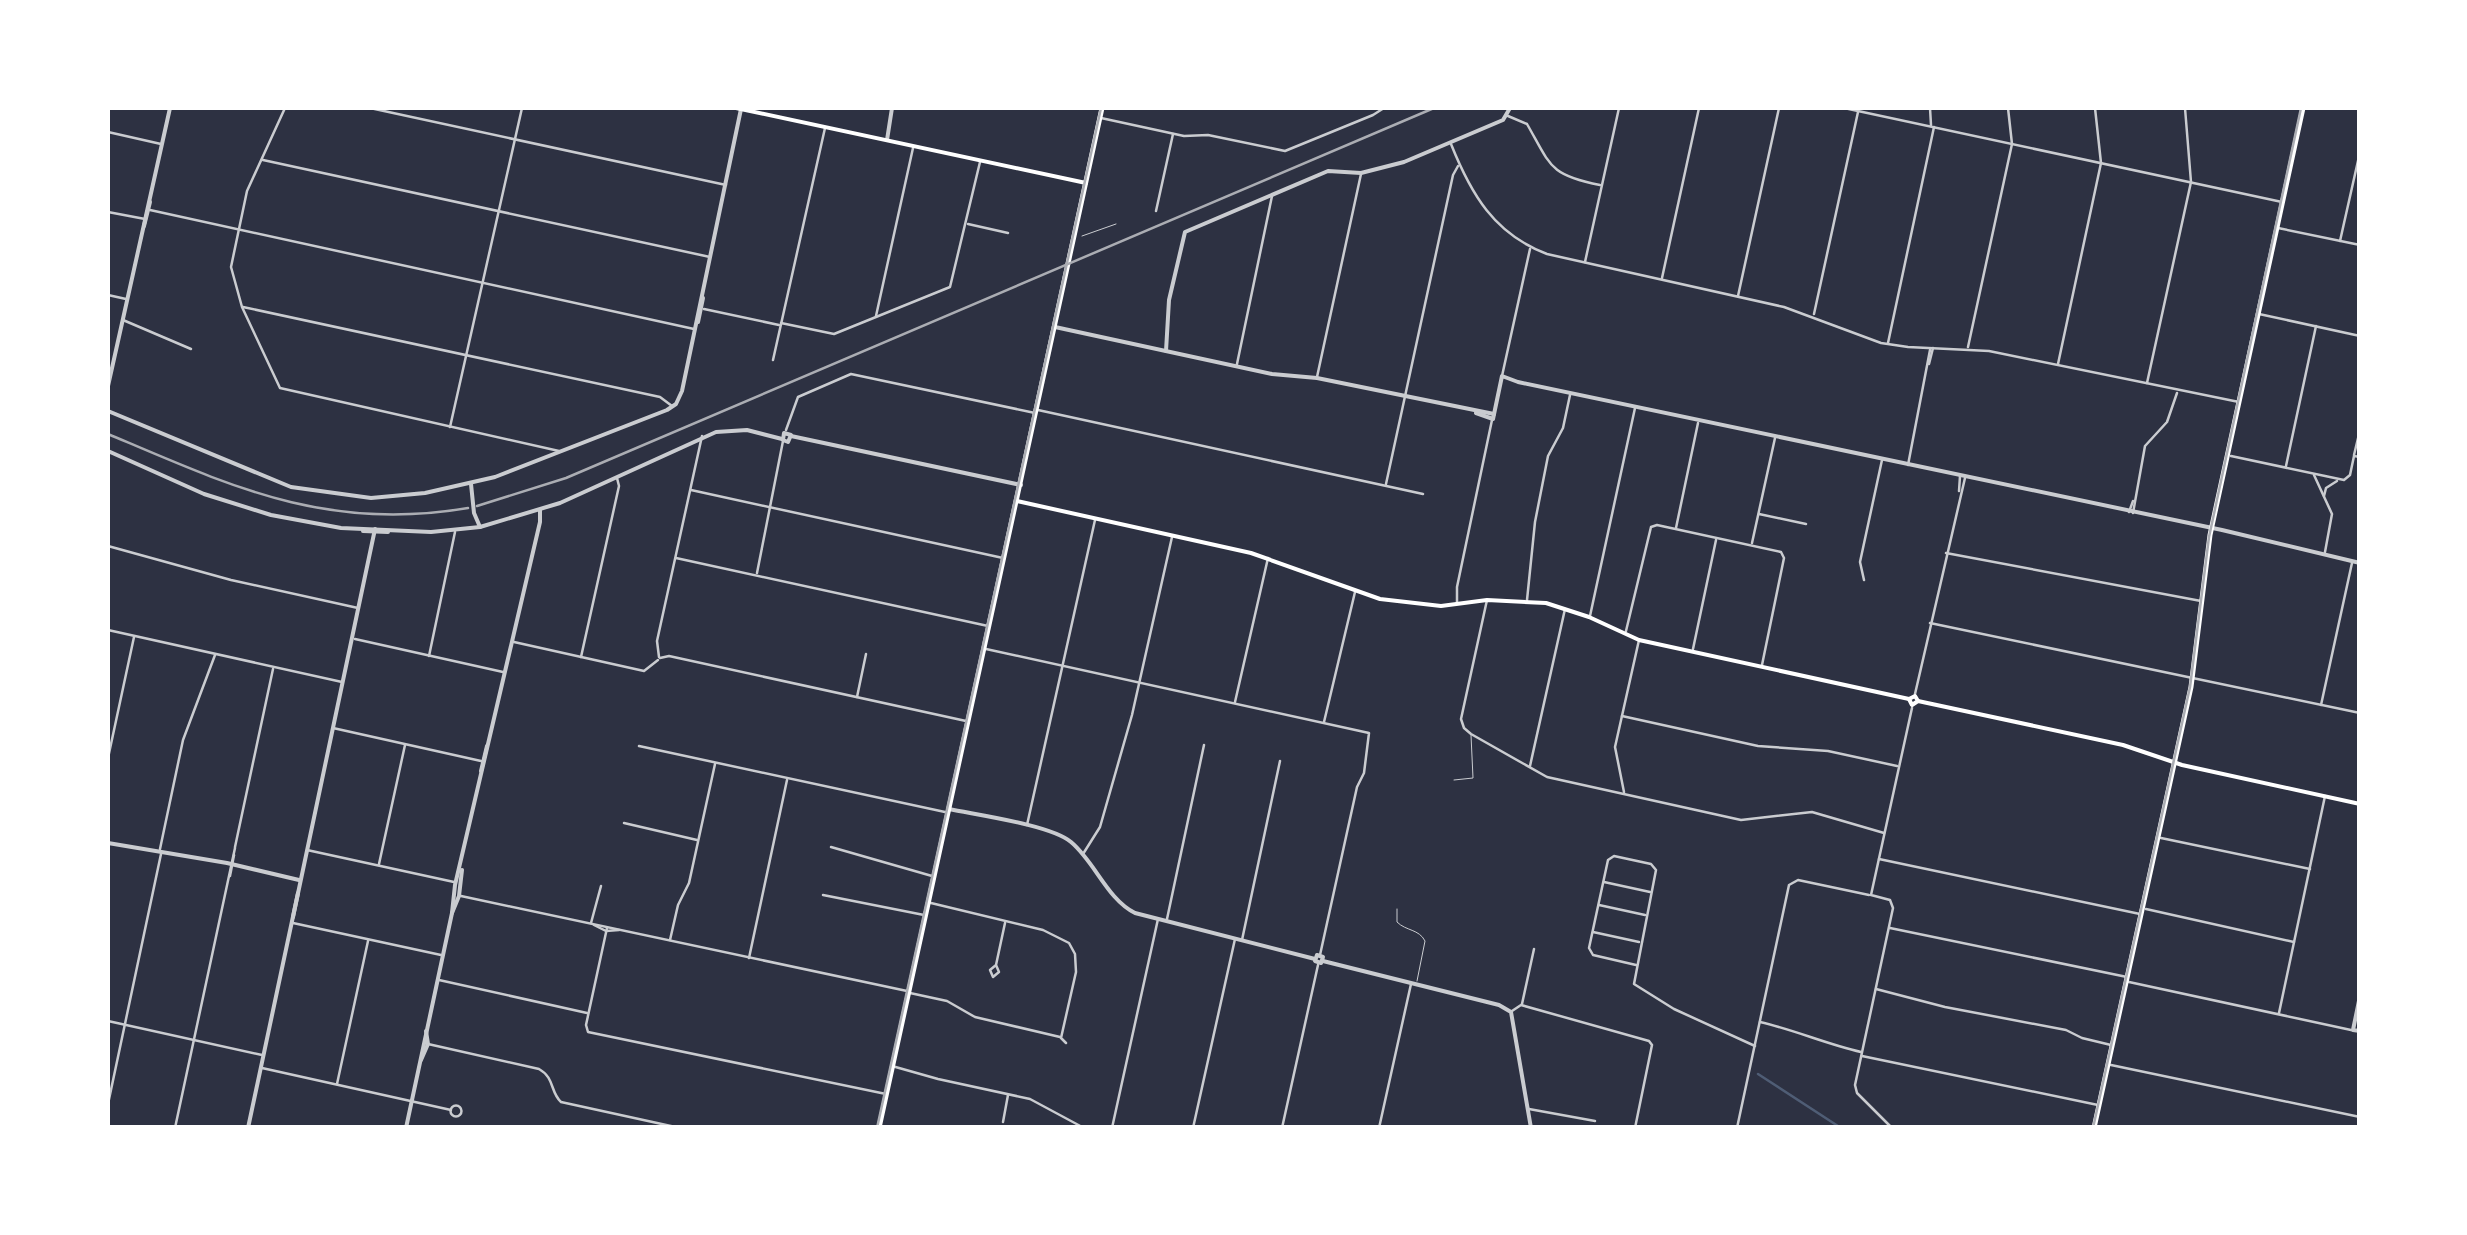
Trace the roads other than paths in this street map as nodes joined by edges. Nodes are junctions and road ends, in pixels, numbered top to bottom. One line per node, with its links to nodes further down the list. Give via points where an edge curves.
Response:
1 (170, 108): 30 (street)
2 (285, 108): 34 (street)
3 (370, 108): 27 (street)
4 (522, 108): 27 (street)
5 (892, 108): 28 (street)
6 (1102, 108): 22 (main road)
7 (1510, 108): 21 (street)
8 (1618, 108): 42 (street)
9 (1699, 108): 61 (street)
10 (1779, 108): 64 (street)
11 (1844, 108): 12 (street)
12 (1851, 108): 20 (street)
13 (1930, 108): 23 (street)
14 (2008, 108): 31 (street)
15 (2095, 108): 36 (street)
16 (2184, 108): 39 (street)
17 (2302, 108): 44 (main road)
18 (743, 109): 24 (main road); 41 (street)
19 (1381, 109): 26 (street, via 1288,151)
20 (1858, 110): 23 (street); 70 (street)
21 (1508, 116): 29 (street); 42 (street, via 1527,124 1556,170)
22 (1100, 118): 26 (street); 40 (main road)
23 (1932, 126): 31 (street); 77 (street)
24 (825, 127): 28 (main road); 72 (street)
25 (108, 132): 30 (street)
26 (1173, 134): 47 (street)
27 (515, 139): 41 (street); 46 (street)
28 (886, 140): 32 (main road)
29 (1450, 143): 37 (street); 38 (street)
30 (162, 144): 45 (street)
31 (2012, 144): 36 (street); 79 (street)
32 (913, 146): 35 (main road); 69 (street)
33 (2360, 152): 56 (street)
34 (261, 160): 46 (street); 53 (street)
35 (980, 160): 40 (main road); 50 (street)
36 (2101, 163): 39 (street); 84 (street)
37 (1459, 165): 58 (street, via 1487,214); 92 (street)
38 (1361, 173): 43 (street, via 1330,170); 86 (street)
39 (2191, 182): 44 (street); 88 (street)
40 (1086, 183): 75 (main road)
41 (727, 185): 59 (street)
42 (1602, 186): 60 (street)
43 (1272, 195): 81 (street, via 1184,234); 85 (street)
44 (2282, 202): 52 (main road)
45 (149, 211): 49 (street); 53 (street)
46 (499, 211): 59 (street); 62 (street)
47 (1156, 211)
48 (108, 212): 49 (street)
49 (144, 220): 65 (street)
50 (966, 224): 54 (street); 69 (street, via 951,286)
51 (1116, 224): 55 (lane)
52 (2276, 228): 56 (street); 68 (main road)
53 (238, 230): 62 (street); 66 (street, via 231,268)
54 (1008, 232)
55 (1082, 236)
56 (2340, 241): 57 (street)
57 (2360, 245)
58 (1530, 247): 60 (street); 87 (street)
59 (711, 257): 67 (street)
60 (1585, 263): 61 (street)
61 (1662, 280): 64 (street)
62 (483, 283): 74 (street); 82 (street)
63 (108, 295): 65 (street)
64 (1738, 296): 70 (street)
65 (127, 299): 71 (street)
66 (242, 307): 82 (street); 100 (street, via 286,392)
67 (701, 308): 72 (street); 74 (street)
68 (2258, 313): 73 (street); 93 (main road)
69 (876, 317): 72 (street, via 832,334)
70 (1814, 317): 77 (street)
71 (122, 320): 80 (street); 89 (street)
72 (781, 324): 83 (street)
73 (2316, 326): 76 (street); 113 (street)
74 (696, 327): 95 (street)
75 (1055, 327): 81 (street); 97 (main road)
76 (2360, 336)
77 (1888, 344): 78 (street)
78 (1932, 348): 79 (street); 112 (street)
79 (1967, 348): 84 (street)
80 (190, 349)
81 (1166, 351): 85 (street)
82 (468, 355): 95 (street, via 660,397); 100 (street)
83 (773, 360)
84 (2057, 366): 88 (street)
85 (1236, 367): 86 (street)
86 (1317, 378): 92 (street)
87 (1501, 379): 91 (street); 98 (street)
88 (2147, 384): 90 (street)
89 (108, 386)
90 (2175, 391): 93 (street); 127 (street, via 2165,425 2147,442)
91 (1570, 394): 94 (street); 151 (street, via 1548,456)
92 (1405, 398): 98 (street); 120 (street)
93 (2238, 404): 108 (main road)
94 (1635, 407): 99 (street); 156 (street)
95 (673, 408): 106 (street)
96 (108, 411): 118 (street, via 291,487 371,498)
97 (1037, 411): 103 (street, via 848,374 800,395); 119 (main road); 120 (street)
98 (1493, 416): 153 (street)
99 (1699, 420): 104 (street); 132 (street)
100 (452, 428): 105 (street)
101 (2360, 430): 109 (street)
102 (702, 436): 103 (street, via 740,429); 115 (street); 121 (street)
103 (787, 437): 119 (street); 125 (street)
104 (1776, 437): 111 (street); 128 (street)
105 (538, 446): 106 (street); 110 (street)
106 (561, 451): 110 (street)
107 (108, 453): 135 (street, via 240,506)
108 (2227, 456): 113 (street); 133 (main road)
109 (2357, 457): 117 (street)
110 (540, 459): 118 (street)
111 (1882, 460): 112 (street); 148 (street, via 1860,562)
112 (1906, 465): 116 (street)
113 (2285, 467): 114 (street)
114 (2313, 474): 117 (street); 123 (street)
115 (617, 476): 126 (street); 170 (street)
116 (1963, 477): 127 (street); 140 (street)
117 (2344, 480): 123 (street, via 2332,482)
118 (468, 485): 131 (street)
119 (1021, 485): 124 (main road)
120 (1385, 486): 122 (street)
121 (691, 490): 125 (street); 142 (street)
122 (1422, 494)
123 (2324, 496): 141 (street, via 2332,514)
124 (1017, 500): 129 (main road); 143 (main road)
125 (771, 507): 143 (street); 147 (street)
126 (538, 510): 131 (street); 164 (street)
127 (2131, 513): 133 (street)
128 (1759, 514): 130 (street); 139 (street)
129 (1096, 519): 136 (main road); 172 (street)
130 (1806, 524)
131 (477, 528): 134 (street)
132 (1676, 529): 137 (street); 160 (street, via 1650,527)
133 (2212, 529): 141 (street); 152 (main road)
134 (455, 530): 135 (street); 169 (street)
135 (375, 531): 154 (street)
136 (1172, 536): 144 (main road); 178 (street)
137 (1716, 538): 139 (street); 166 (street)
138 (108, 546): 154 (street)
139 (1752, 546): 174 (street, via 1784,558)
140 (1946, 553): 152 (street); 157 (street)
141 (2325, 554): 145 (street)
142 (676, 558): 147 (street); 171 (street, via 657,642)
143 (1004, 558): 158 (main road)
144 (1268, 558): 149 (main road); 181 (street)
145 (2352, 561): 146 (street); 182 (street)
146 (2360, 563)
147 (756, 575): 158 (street)
148 (1864, 580)
149 (1355, 592): 153 (main road, via 1406,604); 186 (street)
150 (1487, 600): 151 (main road); 153 (main road); 188 (street, via 1460,719)
151 (1527, 600): 155 (main road)
152 (2202, 601): 176 (main road)
153 (1457, 604)
154 (359, 608): 162 (street)
155 (1565, 609): 156 (main road); 198 (street)
156 (1590, 617): 160 (main road)
157 (1930, 622): 176 (street); 180 (street)
158 (990, 626): 165 (main road)
159 (108, 630): 161 (street)
160 (1625, 635): 163 (main road)
161 (134, 636): 167 (street); 192 (street)
162 (353, 639): 169 (street); 177 (street)
163 (1639, 640): 166 (main road); 184 (street)
164 (512, 642): 170 (street); 175 (street)
165 (984, 649): 172 (street); 185 (main road)
166 (1692, 652): 174 (main road)
167 (215, 654): 173 (street); 213 (street, via 183,740)
168 (866, 654): 179 (street)
169 (429, 656): 175 (street)
170 (582, 657): 171 (street, via 644,671)
171 (660, 658): 179 (street)
172 (1063, 666): 178 (street); 206 (street)
173 (273, 667): 177 (street); 216 (street)
174 (1761, 667): 180 (main road)
175 (504, 672): 193 (street)
176 (2193, 678): 182 (street); 195 (main road)
177 (343, 682): 187 (street)
178 (1140, 683): 181 (street); 214 (street, via 1100,828)
179 (856, 697): 185 (street)
180 (1913, 700): 195 (main road); 197 (street)
181 (1235, 703): 186 (street)
182 (2321, 705): 183 (street)
183 (2360, 713)
184 (1622, 716): 197 (street, via 1758,746); 201 (street, via 1615,747)
185 (968, 722): 204 (main road)
186 (1324, 723): 250 (street, via 1369,733)
187 (333, 728): 189 (street); 212 (street)
188 (1470, 734): 198 (street); 200 (lane, via 1473,778)
189 (405, 744): 193 (street); 217 (street)
190 (1204, 745): 236 (street)
191 (639, 746): 196 (street)
192 (108, 758)
193 (482, 760): 222 (street)
194 (1280, 761): 242 (street)
195 (2175, 762): 202 (main road); 208 (main road)
196 (716, 763): 199 (street); 209 (street)
197 (1899, 766): 207 (street)
198 (1530, 768): 201 (street)
199 (787, 778): 204 (street); 249 (street)
200 (1454, 780)
201 (1625, 794): 207 (street, via 1742,820 1812,812)
202 (2325, 796): 203 (main road); 218 (street)
203 (2360, 804)
204 (948, 811): 206 (street); 219 (main road)
205 (624, 823): 209 (street)
206 (1027, 826): 214 (street, via 1065,837)
207 (1884, 833): 215 (street)
208 (2158, 838): 218 (street); 231 (main road)
209 (699, 840): 244 (street)
210 (108, 843): 213 (street)
211 (831, 848): 219 (street)
212 (307, 850): 217 (street); 220 (street)
213 (160, 852): 216 (street); 265 (street)
214 (1084, 854): 234 (street, via 1128,910)
215 (1878, 858): 227 (street); 231 (street)
216 (231, 865): 220 (street); 268 (street)
217 (379, 866): 222 (street)
218 (2312, 870): 246 (street)
219 (934, 876): 228 (main road)
220 (301, 880): 235 (street)
221 (1603, 882): 224 (street); 224 (street, via 1614,856 1651,864); 229 (street)
222 (458, 883): 225 (street)
223 (601, 886): 238 (street)
224 (1651, 892): 233 (street)
225 (457, 895): 238 (street); 248 (street)
226 (824, 895): 232 (street)
227 (1870, 895): 239 (street, via 1893,904); 264 (street, via 1792,880)
228 (928, 902): 232 (main road); 237 (street)
229 (1598, 905): 233 (street); 241 (street)
230 (1397, 909): 255 (lane, via 1398,922 1424,941)
231 (2142, 911): 246 (street); 253 (main road)
232 (925, 915): 257 (main road)
233 (1646, 915): 245 (street)
234 (1158, 918): 236 (street); 295 (street)
235 (292, 920): 243 (street); 274 (street)
236 (1166, 920): 242 (street)
237 (1006, 922): 251 (street); 267 (street, via 1056,934 1075,954)
238 (591, 924): 240 (street)
239 (1889, 928): 253 (street); 256 (street)
240 (607, 929): 244 (street); 261 (street)
241 (1592, 932): 245 (street); 252 (street, via 1593,956)
242 (1238, 939): 250 (street); 296 (street)
243 (369, 940): 248 (street); 278 (street)
244 (670, 941): 249 (street)
245 (1640, 942): 252 (street)
246 (2296, 942): 262 (street)
247 (1534, 949): 259 (street)
248 (442, 955): 254 (street)
249 (748, 958): 257 (street)
250 (1319, 960): 255 (street); 297 (street)
251 (996, 965)
252 (1636, 965): 271 (street, via 1637,988)
253 (2127, 979): 262 (street); 272 (main road)
254 (437, 980): 261 (street); 270 (street)
255 (1414, 984): 260 (street); 298 (street)
256 (1876, 989): 272 (street); 273 (street)
257 (908, 992): 267 (street); 276 (main road)
258 (2360, 996): 266 (street)
259 (1521, 1006): 260 (street); 300 (street, via 1652,1044)
260 (1511, 1012): 284 (street)
261 (588, 1013): 279 (street, via 591,1032)
262 (2279, 1015): 266 (street)
263 (108, 1021): 265 (street)
264 (1760, 1022): 271 (street); 273 (street)
265 (124, 1025): 268 (street); 282 (street)
266 (2356, 1030)
267 (1061, 1038): 269 (street)
268 (194, 1040): 274 (street); 289 (street)
269 (1066, 1042)
270 (426, 1044): 281 (street); 292 (street, via 539,1069 561,1102)
271 (1755, 1046): 301 (street)
272 (2112, 1046): 275 (main road)
273 (1862, 1054): 283 (street); 302 (street, via 1857,1093)
274 (263, 1055): 277 (street)
275 (2108, 1064): 283 (main road); 286 (street)
276 (892, 1066): 279 (main road); 280 (street)
277 (260, 1068): 278 (street); 290 (street)
278 (337, 1084): 281 (street)
279 (886, 1094): 293 (main road)
280 (1008, 1094): 287 (street); 294 (street, via 1045,1104)
281 (411, 1101): 285 (street); 291 (street)
282 (108, 1104)
283 (2099, 1106): 303 (main road)
284 (1528, 1109): 288 (street); 299 (street)
285 (451, 1110)
286 (2360, 1117)
287 (1003, 1122)
288 (1595, 1122)
289 (175, 1128)
290 (248, 1128)
291 (406, 1128)
292 (680, 1128)
293 (878, 1128)
294 (1084, 1128)
295 (1112, 1128)
296 (1193, 1128)
297 (1282, 1128)
298 (1379, 1128)
299 (1531, 1128)
300 (1635, 1128)
301 (1738, 1128)
302 (1892, 1128)
303 (2094, 1128)

